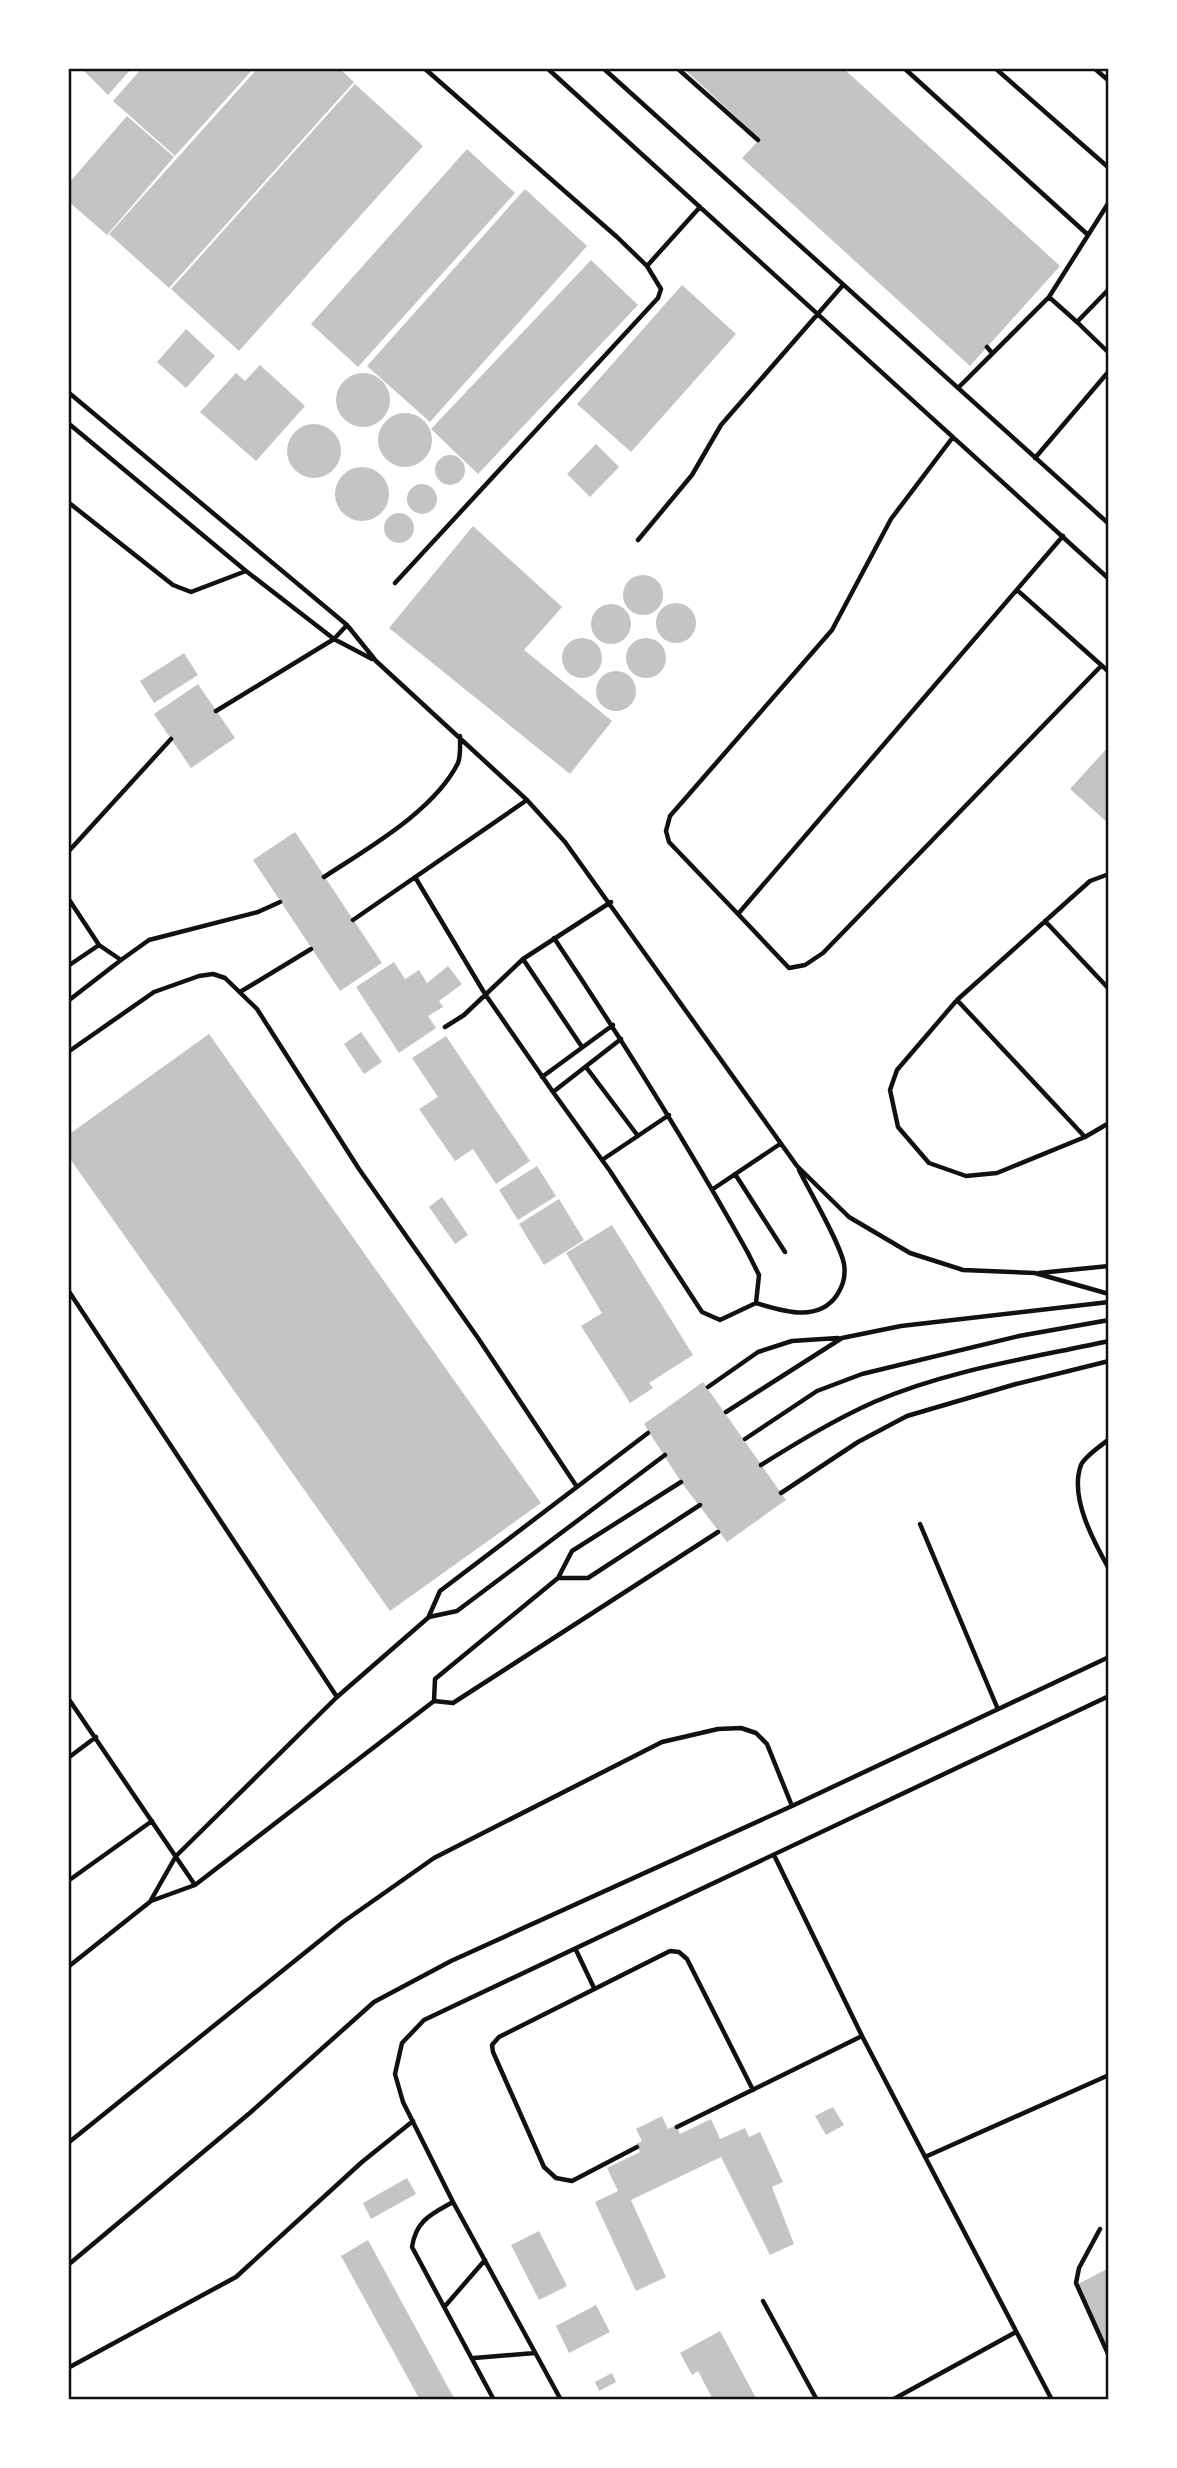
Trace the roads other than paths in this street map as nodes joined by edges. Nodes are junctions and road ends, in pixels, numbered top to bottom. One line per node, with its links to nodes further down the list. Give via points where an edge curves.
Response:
1 (424, 68): 14 (lane)
2 (547, 68): 12 (lane)
3 (603, 68): 15 (lane)
4 (677, 68): 9 (lane)
5 (904, 68): 13 (lane)
6 (995, 68): 10 (lane)
7 (1094, 68): 8 (lane)
8 (1109, 82)
9 (758, 140)
10 (1109, 168)
11 (1109, 202): 13 (lane)
12 (700, 207): 14 (lane); 18 (lane)
13 (1087, 234): 17 (lane)
14 (648, 266): 35 (lane, via 661,289 657,298)
15 (843, 285): 18 (lane); 24 (lane)
16 (1109, 289): 19 (lane)
17 (1049, 297): 19 (lane); 21 (lane)
18 (817, 313): 27 (lane); 32 (lane, via 721,425 692,475)
19 (1077, 322): 22 (lane)
20 (986, 348): 21 (lane)
21 (992, 353): 24 (lane)
22 (1109, 353)
23 (1109, 371): 28 (lane)
24 (958, 388): 28 (lane)
25 (68, 392): 37 (lane)
26 (68, 423): 33 (lane)
27 (953, 437): 31 (lane); 53 (lane, via 891,519 832,630 670,816 669,842)
28 (1035, 458): 30 (lane)
29 (68, 502): 33 (lane, via 173,586 191,592)
30 (1109, 524)
31 (1063, 536): 34 (lane); 36 (lane)
32 (638, 540)
33 (246, 571): 38 (lane)
34 (1109, 579)
35 (395, 583)
36 (1017, 590): 40 (lane); 53 (lane)
37 (348, 625): 38 (lane); 39 (lane)
38 (334, 639): 39 (lane); 42 (lane)
39 (376, 661): 43 (lane)
40 (1101, 666): 41 (lane); 53 (lane, via 823,953 805,965 789,968)
41 (1109, 672)
42 (216, 711)
43 (460, 736): 45 (lane); 48 (lane, via 459,760 437,794 371,847)
44 (171, 739): 46 (lane)
45 (527, 800): 49 (lane); 52 (lane)
46 (68, 852)
47 (1109, 874): 55 (lane, via 1090,881)
48 (324, 877)
49 (415, 877): 54 (lane); 64 (lane)
50 (68, 898): 57 (lane)
51 (280, 902): 60 (lane, via 149,940)
52 (611, 902): 56 (lane); 79 (lane)
53 (738, 914)
54 (353, 920)
55 (1045, 921): 62 (lane); 65 (lane)
56 (554, 938): 59 (lane); 67 (lane)
57 (99, 944): 60 (lane); 61 (lane)
58 (312, 949): 63 (lane)
59 (523, 959): 64 (lane); 70 (lane)
60 (121, 960): 66 (lane)
61 (68, 966)
62 (1109, 989)
63 (240, 992): 71 (lane, via 213,974 183,981 154,992); 103 (lane, via 257,1009 359,1169)
64 (485, 994): 68 (lane); 73 (lane)
65 (957, 1000): 78 (lane); 78 (lane, via 897,1070 890,1090 898,1127 929,1163 966,1176 997,1173)
66 (68, 1001)
67 (612, 1025): 69 (lane); 70 (lane)
68 (445, 1027)
69 (621, 1039): 72 (lane); 75 (lane)
70 (582, 1047): 73 (lane)
71 (68, 1052)
72 (586, 1067): 74 (lane); 77 (lane)
73 (542, 1077): 74 (lane)
74 (553, 1092): 80 (lane)
75 (669, 1115): 77 (lane); 83 (lane)
76 (1109, 1123): 78 (lane)
77 (638, 1136): 80 (lane)
78 (1085, 1137)
79 (780, 1144): 81 (lane); 82 (lane)
80 (601, 1160): 90 (lane, via 702,1312 720,1320)
81 (797, 1166): 86 (lane, via 849,1217 910,1253 963,1270); 90 (lane, via 844,1264 843,1286 831,1304 813,1312 789,1312)
82 (736, 1174): 83 (lane); 84 (lane)
83 (713, 1189): 90 (lane, via 759,1275)
84 (785, 1252)
85 (1109, 1266): 86 (lane)
86 (1035, 1273): 88 (lane)
87 (68, 1290): 113 (lane)
88 (1109, 1294)
89 (1109, 1302): 92 (lane, via 901,1326)
90 (756, 1303)
91 (1109, 1320): 98 (lane, via 1019,1336 862,1374 817,1391)
92 (842, 1338): 95 (lane, via 792,1341 758,1352); 96 (lane)
93 (1109, 1341): 101 (lane, via 940,1379 815,1431)
94 (1109, 1361): 104 (lane, via 907,1416)
95 (708, 1387)
96 (726, 1412)
97 (649, 1433): 103 (lane)
98 (745, 1439)
99 (1109, 1439): 108 (lane, via 1082,1464 1078,1485 1082,1506)
100 (665, 1455): 110 (lane, via 457,1611)
101 (761, 1465)
102 (681, 1482): 109 (lane, via 572,1551)
103 (577, 1487): 110 (lane, via 440,1591)
104 (781, 1493)
105 (700, 1505): 109 (lane, via 588,1578)
106 (920, 1524): 116 (lane)
107 (718, 1532): 115 (lane, via 453,1703)
108 (1109, 1569)
109 (558, 1578): 115 (lane, via 435,1679)
110 (429, 1617): 113 (lane)
111 (1109, 1657): 116 (lane)
112 (1109, 1696): 121 (lane)
113 (337, 1697): 122 (lane)
114 (68, 1698): 117 (lane)
115 (434, 1701): 124 (lane)
116 (997, 1707): 119 (lane)
117 (96, 1737): 118 (lane); 120 (lane)
118 (68, 1758)
119 (792, 1806): 134 (lane, via 767,1744 756,1733 718,1729 662,1742 434,1858 343,1922); 140 (lane, via 451,1961 374,2002)
120 (152, 1821): 122 (lane); 123 (lane)
121 (774, 1855): 126 (lane); 129 (lane)
122 (176, 1856): 124 (lane); 125 (lane)
123 (68, 1881)
124 (195, 1885): 125 (lane)
125 (151, 1901): 127 (lane)
126 (576, 1950): 128 (lane); 132 (lane, via 424,2020 402,2043 395,2074)
127 (68, 1967)
128 (594, 1987): 131 (lane, via 670,1951 679,1952 687,1959); 135 (lane, via 499,2037 492,2045 493,2052 544,2167 556,2178 572,2181)
129 (862, 2036): 131 (lane); 136 (lane)
130 (1109, 2075): 136 (lane)
131 (753, 2090): 133 (lane)
132 (414, 2121): 137 (lane); 147 (lane, via 236,2277)
133 (677, 2127)
134 (68, 2143)
135 (637, 2147)
136 (925, 2157): 143 (lane)
137 (453, 2202): 139 (lane); 142 (lane, via 422,2220 412,2247)
138 (1100, 2229): 145 (lane, via 1076,2283)
139 (485, 2260): 142 (lane); 144 (lane)
140 (68, 2265)
141 (763, 2301): 150 (lane)
142 (446, 2305): 146 (lane)
143 (1016, 2332): 151 (lane); 152 (lane)
144 (535, 2353): 146 (lane); 149 (lane)
145 (1109, 2356)
146 (474, 2358): 148 (lane)
147 (68, 2368)
148 (494, 2400)
149 (561, 2400)
150 (817, 2400)
151 (892, 2400)
152 (1052, 2400)

